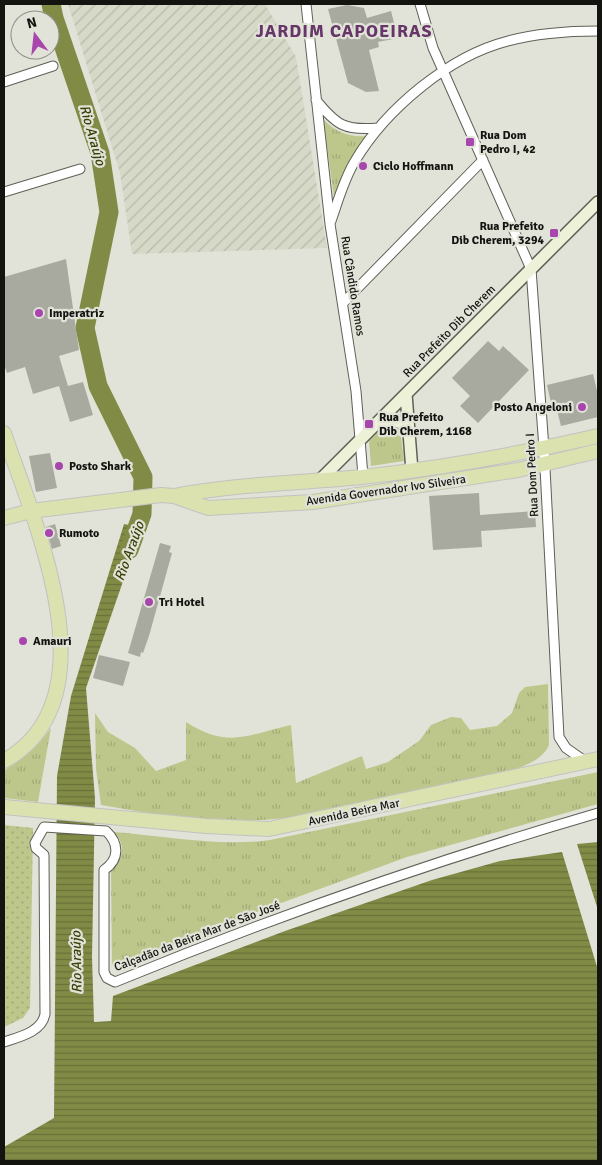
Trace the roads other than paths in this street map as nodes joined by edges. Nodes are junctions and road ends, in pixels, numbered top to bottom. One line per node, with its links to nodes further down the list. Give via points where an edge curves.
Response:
1 (306, 4): 7 (street)
2 (420, 4): 5 (street, Rua Dom Pedro I, via 428,36)
3 (598, 31): 5 (street, Rua Cândido Ramos, via 539,33 506,41 486,48)
4 (53, 66): 6 (street)
5 (444, 72): 8 (street, Rua Cândido Ramos, via 412,94); 9 (street, Rua Dom Pedro I)
6 (4, 82)
7 (316, 100): 8 (street, via 341,125 361,130); 13 (street)
8 (378, 128): 13 (street, Rua Cândido Ramos, via 354,162)
9 (483, 160): 14 (street, Rua Dom Pedro I); 15 (street)
10 (80, 169): 11 (street)
11 (4, 192)
12 (598, 202): 14 (main road, Rua Prefeito Dib Cherem)
13 (330, 224): 15 (street, Rua Cândido Ramos)
14 (531, 269): 16 (main road, Rua Prefeito Dib Cherem); 22 (street, Rua Dom Pedro I)
15 (343, 303): 21 (street, Rua Cândido Ramos)
16 (406, 394): 17 (main road, Rua Prefeito Dib Cherem); 18 (main road)
17 (378, 422): 18 (main road, via 389,419); 21 (main road, Rua Prefeito Dib Cherem)
18 (409, 428): 25 (main road)
19 (4, 433): 30 (main road)
20 (598, 436): 22 (main road, Avenida Governador Ivo Silveira)
21 (361, 439): 26 (street, Rua Cândido Ramos); 27 (main road, Rua Prefeito Dib Cherem)
22 (544, 449): 24 (street, Rua Dom Pedro I); 25 (main road, Avenida Governador Ivo Silveira)
23 (598, 452): 24 (main road, Avenida Governador Ivo Silveira)
24 (544, 465): 28 (main road, Avenida Governador Ivo Silveira); 33 (street, Rua Dom Pedro I, via 559,737 575,756)
25 (412, 471): 26 (main road, Avenida Governador Ivo Silveira); 28 (main road)
26 (363, 476): 27 (main road, Avenida Governador Ivo Silveira)
27 (319, 481): 29 (main road, Avenida Governador Ivo Silveira)
28 (414, 486): 29 (main road, Avenida Governador Ivo Silveira, via 313,502 208,508)
29 (167, 496): 30 (main road)
30 (31, 511): 31 (main road); 32 (main road, via 58,619 61,642 59,680 55,698 40,730)
31 (4, 518)
32 (4, 760)
33 (592, 761): 36 (main road, Avenida Beira Mar, via 269,829)
34 (4, 807): 36 (main road, Avenida Beira Mar, via 45,811)
35 (598, 813): 36 (street, Calçadão da Beira Mar de São José, via 346,893 235,933 115,982 104,972 104,870 110,866 116,852)
36 (106, 824): 37 (street, via 44,827 35,843 44,854 44,1022)
37 (4, 1042)

